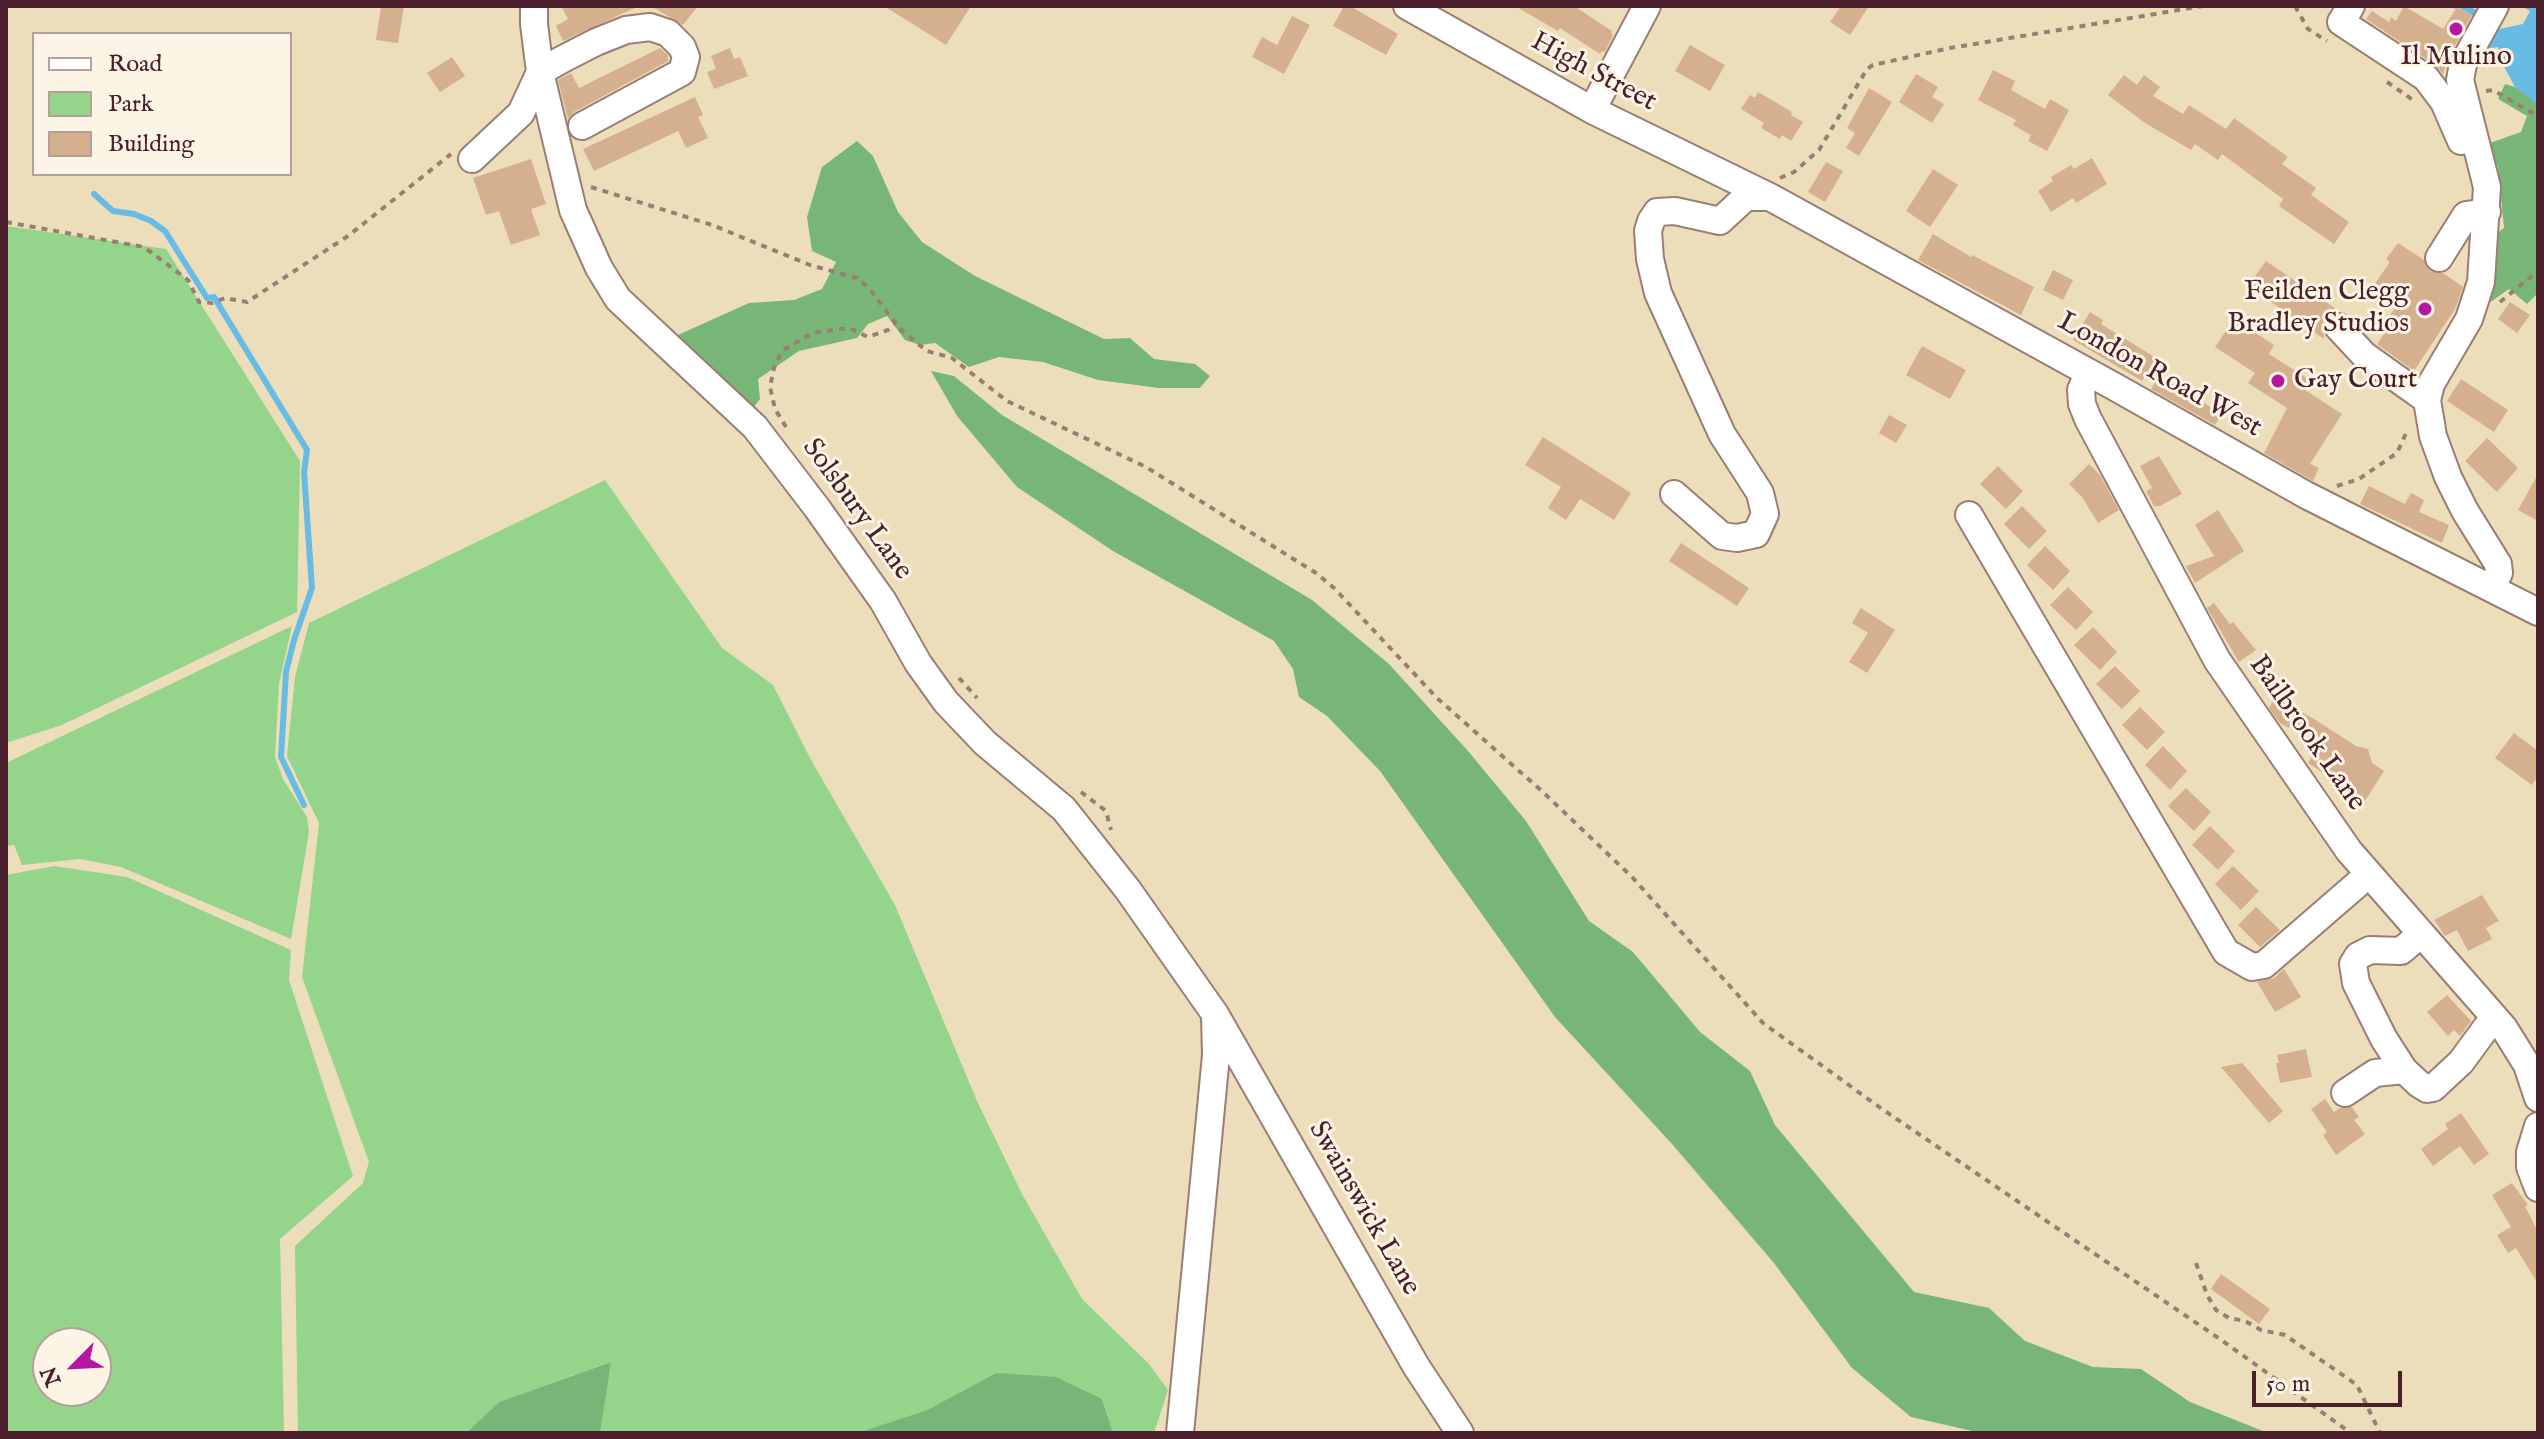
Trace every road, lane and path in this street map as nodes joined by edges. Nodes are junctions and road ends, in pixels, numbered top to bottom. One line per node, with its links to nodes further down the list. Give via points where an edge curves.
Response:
1 (534, 6): 7 (street, Solsbury Lane)
2 (1407, 6): 9 (street, High Street)
3 (1647, 6): 9 (street)
4 (2203, 6): 13 (path, via 1873,65 1819,150)
5 (2351, 6): 16 (street, via 2341,22 2436,90)
6 (2495, 6): 16 (street, via 2470,49 2460,80)
7 (540, 72): 11 (street, via 626,30 650,27 668,33 682,47 682,72); 12 (street, via 521,113); 38 (street, Solsbury Lane, via 573,210 618,299 755,427 874,590 946,702 985,743 1064,809)
8 (2476, 93): 10 (path, via 2493,90)
9 (1592, 110): 15 (street, High Street)
10 (2538, 116)
11 (582, 126)
12 (463, 154): 17 (path, via 247,302 199,302 188,280 144,247)
13 (1786, 175)
14 (583, 184): 21 (path, via 857,278)
15 (1762, 193): 23 (street, London Road West); 27 (street, via 1746,197 1720,221 1657,212 1648,231 1658,293 1722,434 1760,493 1765,514 1756,534 1722,536)
16 (2487, 200): 18 (street, via 2466,215); 20 (street, via 2481,282)
17 (6, 222)
18 (2439, 258)
19 (2538, 271): 20 (path, via 2484,317)
20 (2469, 319): 24 (street)
21 (895, 324): 26 (path, via 868,337 849,328 812,333 782,351 770,387 775,409); 48 (path, via 927,351 952,358 1007,401 1146,467 1316,573 1437,698 1632,877 1763,1023)
22 (2338, 327): 24 (street, via 2364,355)
23 (2088, 373): 28 (street, London Road West); 36 (street, Bailbrook Lane, via 2081,390 2088,419 2217,660)
24 (2427, 400): 30 (street, via 2448,477 2498,564)
25 (2410, 427): 28 (path, via 2397,453 2359,479 2319,485)
26 (790, 434)
27 (1674, 494)
28 (2306, 495): 30 (street, London Road West)
29 (1969, 515): 36 (street, via 2226,952 2252,967 2264,965)
30 (2491, 588): 31 (street, London Road West)
31 (2538, 612)
32 (955, 673): 33 (path)
33 (982, 705)
34 (1069, 783): 35 (path)
35 (1106, 811)
36 (2369, 874): 37 (street, Bailbrook Lane)
37 (2421, 934): 39 (street, Bailbrook Lane); 40 (street, via 2404,950 2370,950 2353,964 2356,983)
38 (1215, 1014): 46 (street, via 1216,1055); 47 (street, Swainswick Lane, via 1416,1366)
39 (2494, 1017): 40 (street, via 2440,1084 2427,1089); 42 (street, Bailbrook Lane, via 2527,1065)
40 (2404, 1070): 41 (street, via 2375,1073)
41 (2345, 1093)
42 (2538, 1098)
43 (2538, 1126): 44 (street, via 2530,1152)
44 (2538, 1188)
45 (2196, 1263): 49 (path, via 2216,1310 2285,1335 2357,1385)
46 (1180, 1433)
47 (1460, 1433)
48 (2351, 1433)
49 (2380, 1433)

